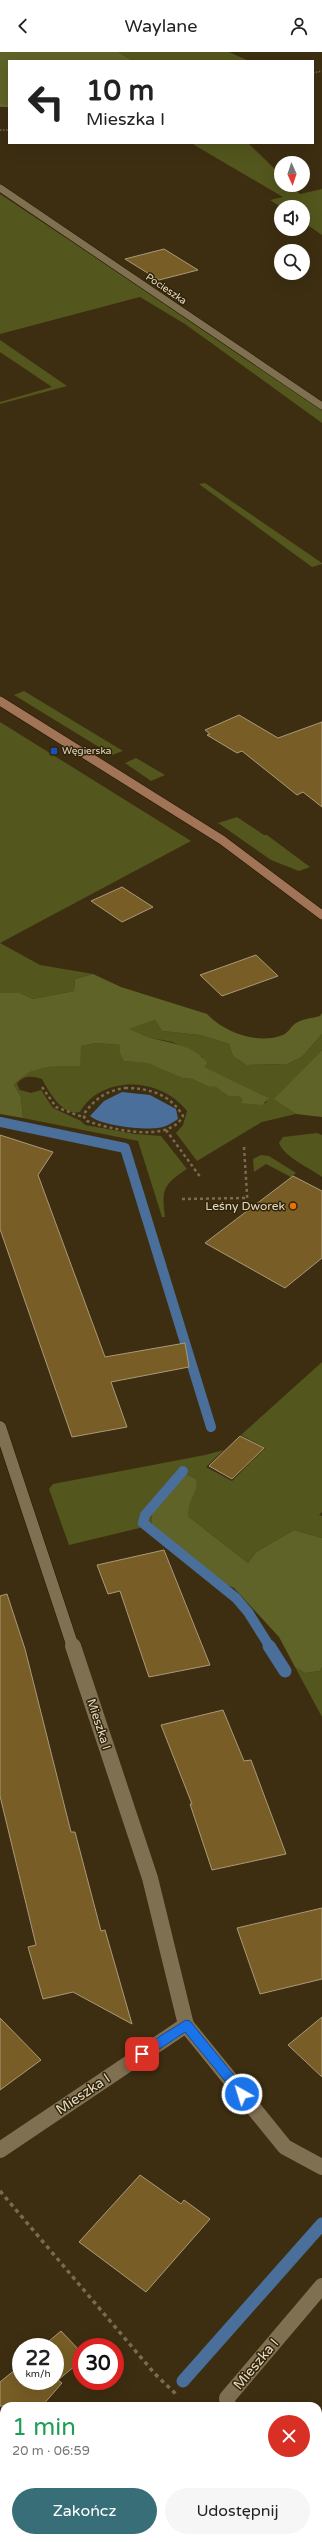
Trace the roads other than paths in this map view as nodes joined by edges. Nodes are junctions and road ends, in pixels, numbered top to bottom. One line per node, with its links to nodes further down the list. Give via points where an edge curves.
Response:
1 (0, 188): 2 (street, Pocieszka)
2 (322, 406)
3 (0, 701): 4 (main road, via 222,840)
4 (322, 915)
5 (0, 1427): 6 (street, Mieszka I, via 150,1878)
6 (186, 2025): 7 (street, Mieszka I); 8 (street, Mieszka I, via 285,2148)
7 (0, 2150)
8 (322, 2167)
9 (322, 2286): 10 (street, Mieszka I, via 227,2398)
10 (228, 2402)

